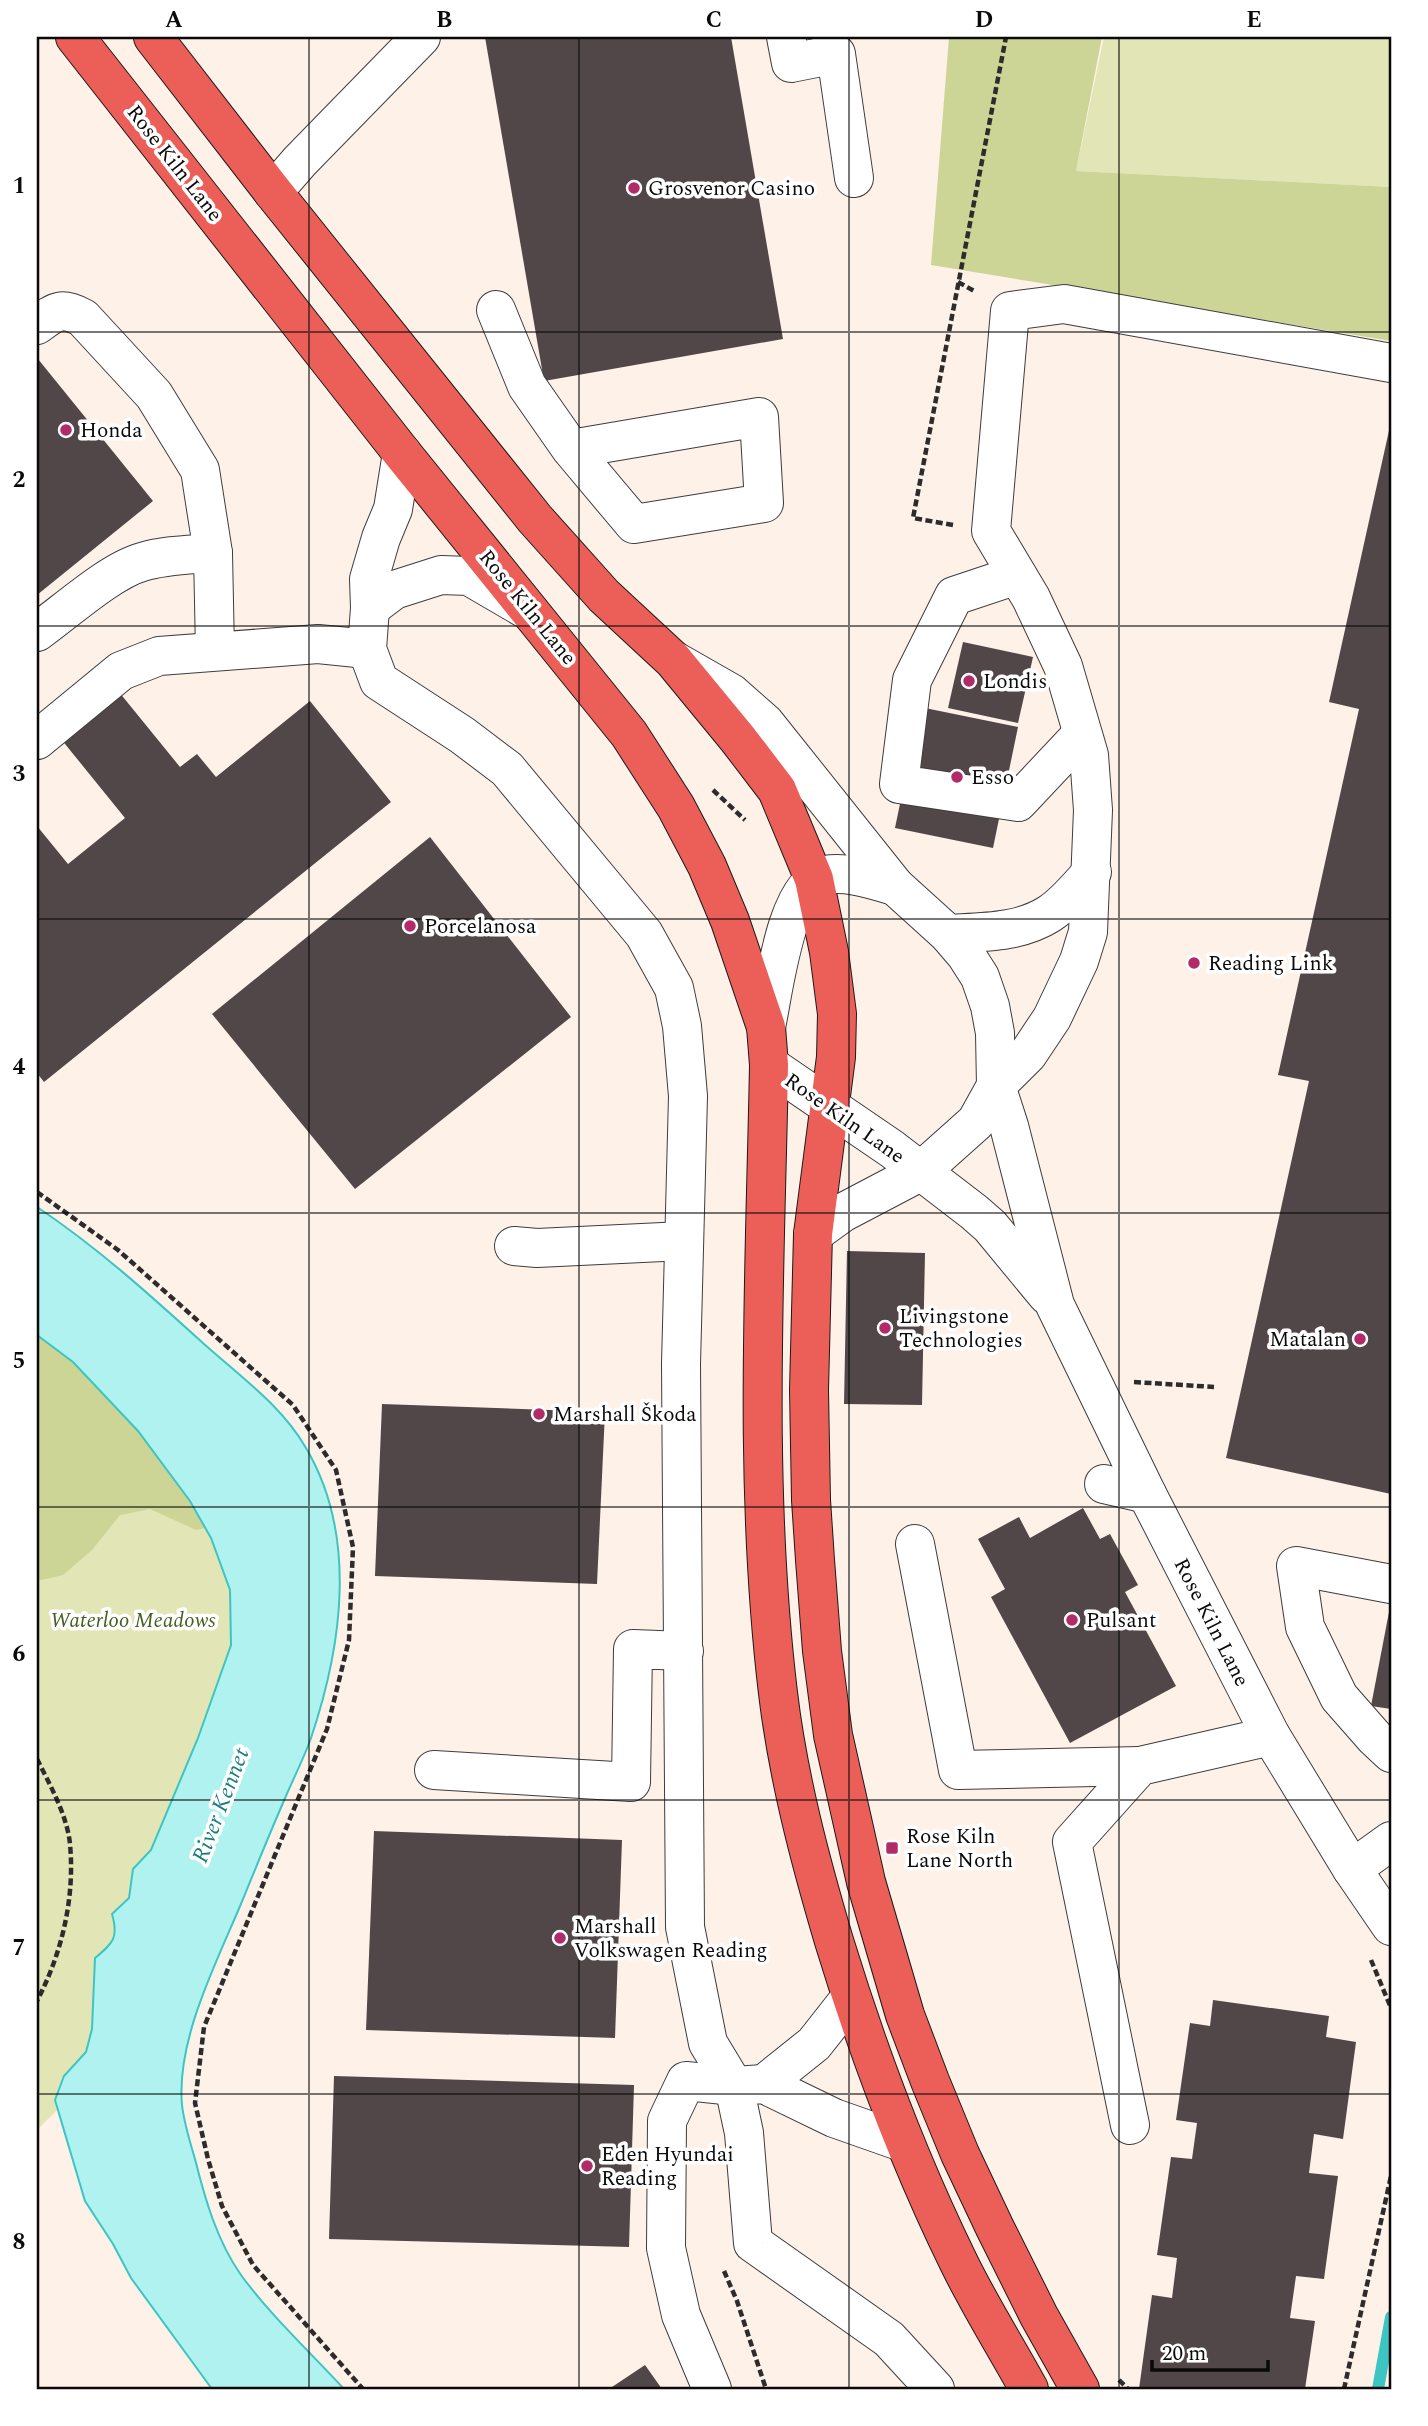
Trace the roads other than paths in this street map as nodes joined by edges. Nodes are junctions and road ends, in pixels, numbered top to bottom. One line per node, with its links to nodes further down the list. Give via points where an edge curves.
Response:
1 (75, 37): 11 (highway, Rose Kiln Lane)
2 (153, 37): 6 (highway, Rose Kiln Lane)
3 (421, 37): 6 (street)
4 (786, 37): 5 (street, via 791,63 836,54)
5 (854, 178)
6 (273, 192): 19 (highway, Rose Kiln Lane, via 535,519 604,596)
7 (496, 310): 10 (street, via 527,386)
8 (37, 325): 12 (street, via 54,312 68,310 83,318 154,395 200,470)
9 (1391, 363): 13 (street, Rose Kiln Lane, via 1064,304 1010,311 991,531)
10 (571, 449): 10 (street, via 760,417 764,503 634,524)
11 (402, 453): 14 (street, via 393,509 369,579); 15 (highway, Rose Kiln Lane)
12 (213, 553): 16 (street, via 139,563); 18 (street)
13 (1017, 575): 20 (street, Rose Kiln Lane, via 1063,666); 20 (street, via 954,596 912,680 899,784 1018,802)
14 (370, 608): 15 (street, via 394,590 442,575 469,576); 17 (street)
15 (531, 612): 26 (highway, Rose Kiln Lane, via 629,734 676,807 730,921)
16 (37, 632)
17 (367, 649): 18 (street, via 318,644); 32 (street, via 379,681 507,769 644,934 671,983 682,1026 688,1096)
18 (215, 651): 21 (street, via 159,656 121,671)
19 (673, 660): 23 (highway, via 777,790); 24 (street, Rose Kiln Lane, via 731,693 765,723)
20 (1082, 734): 22 (street, Rose Kiln Lane, via 1093,810)
21 (37, 740)
22 (1092, 872): 25 (street, via 1049,914 1026,924 1007,930); 28 (street, Rose Kiln Lane, via 1088,932 1064,996 1028,1054)
23 (814, 879): 24 (street, Rose Kiln Lane, via 841,874); 26 (street, via 788,920); 29 (highway, via 837,1014)
24 (895, 886): 25 (street, Rose Kiln Lane)
25 (948, 934): 28 (street, Rose Kiln Lane, via 980,977 990,1006)
26 (766, 1027): 27 (highway, Rose Kiln Lane)
27 (769, 1065): 29 (street, Rose Kiln Lane); 47 (highway, Rose Kiln Lane, via 761,1337 764,1520 778,1693 813,1871)
28 (996, 1086): 30 (street, Rose Kiln Lane, via 976,1122); 34 (street, Rose Kiln Lane)
29 (830, 1106): 30 (street, Rose Kiln Lane); 31 (highway)
30 (920, 1172): 31 (street, Rose Kiln Lane, via 842,1213); 34 (street, Rose Kiln Lane, via 990,1226)
31 (813, 1234): 54 (highway, via 809,1365 812,1512 822,1651 849,1816 884,1947 930,2081 995,2228)
32 (684, 1241): 33 (street); 39 (street)
33 (514, 1246)
34 (1055, 1305): 36 (street, Rose Kiln Lane)
35 (1104, 1484): 36 (street)
36 (1147, 1494): 40 (street, Rose Kiln Lane)
37 (915, 1544): 42 (street, via 958,1770)
38 (1391, 1584): 41 (street, via 1296,1566 1305,1628 1339,1697)
39 (684, 1651): 43 (street, via 633,1649 631,1782); 48 (street, via 685,1927 708,2043)
40 (1271, 1736): 42 (street); 45 (street, Rose Kiln Lane)
41 (1391, 1752)
42 (1140, 1766): 49 (street, via 1072,1842)
43 (434, 1770)
44 (1391, 1841): 45 (street)
45 (1352, 1869): 46 (street, Rose Kiln Lane)
46 (1379, 1938)
47 (851, 1997): 48 (street, via 814,2044); 50 (highway, Rose Kiln Lane)
48 (749, 2085): 50 (street); 51 (street, via 686,2081 667,2121 666,2248 681,2315); 52 (street, via 744,2133 753,2243 889,2339)
49 (1130, 2125)
50 (905, 2143): 53 (highway, Rose Kiln Lane, via 961,2267)
51 (712, 2389)
52 (935, 2389)
53 (1030, 2389)
54 (1080, 2389)

